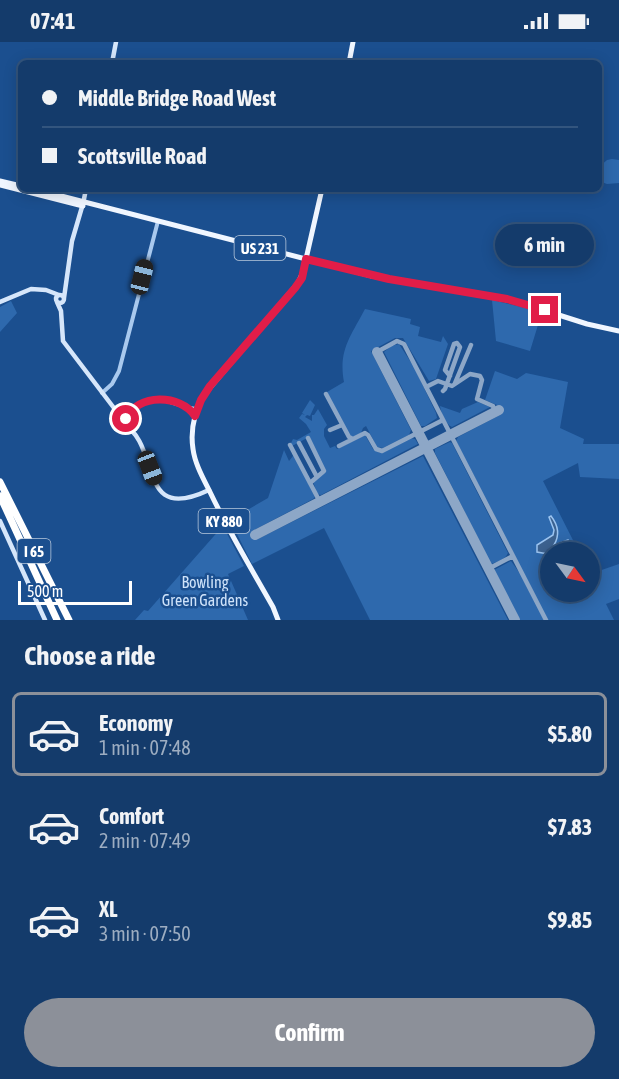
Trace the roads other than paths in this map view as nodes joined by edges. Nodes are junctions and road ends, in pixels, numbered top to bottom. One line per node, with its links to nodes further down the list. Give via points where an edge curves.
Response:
1 (116, 42): 3 (main road)
2 (354, 42): 4 (main road)
3 (113, 60)
4 (350, 60)
5 (0, 183): 6 (main road, US 231); 7 (main road, US 231)
6 (18, 186)
7 (18, 188)
8 (34, 192): 12 (main road, US 231)
9 (43, 192): 12 (main road, US 231)
10 (85, 192): 12 (main road)
11 (321, 192): 14 (main road, US 231)
12 (83, 205): 13 (main road, US 231); 15 (main road, via 72,241 66,289)
13 (157, 223): 14 (main road, US 231); 18 (street, via 119,371)
14 (306, 259): 17 (main road, via 389,279 518,302); 19 (main road, KY 880, via 295,288 210,386)
15 (60, 299): 16 (main road, via 43,289 30,289); 18 (main road, via 64,343)
16 (0, 302)
17 (619, 331)
18 (102, 393): 20 (main road)
19 (196, 412): 20 (street, via 171,401 146,401); 22 (main road, KY 880, via 192,447)
20 (123, 418): 22 (main road, via 140,443 163,493 183,500)
21 (0, 482): 27 (highway, I 65)
22 (209, 490): 28 (main road, KY 880)
23 (0, 496): 26 (highway, I 65)
24 (0, 521): 25 (main road)
25 (45, 620)
26 (57, 620)
27 (69, 620)
28 (278, 620)

